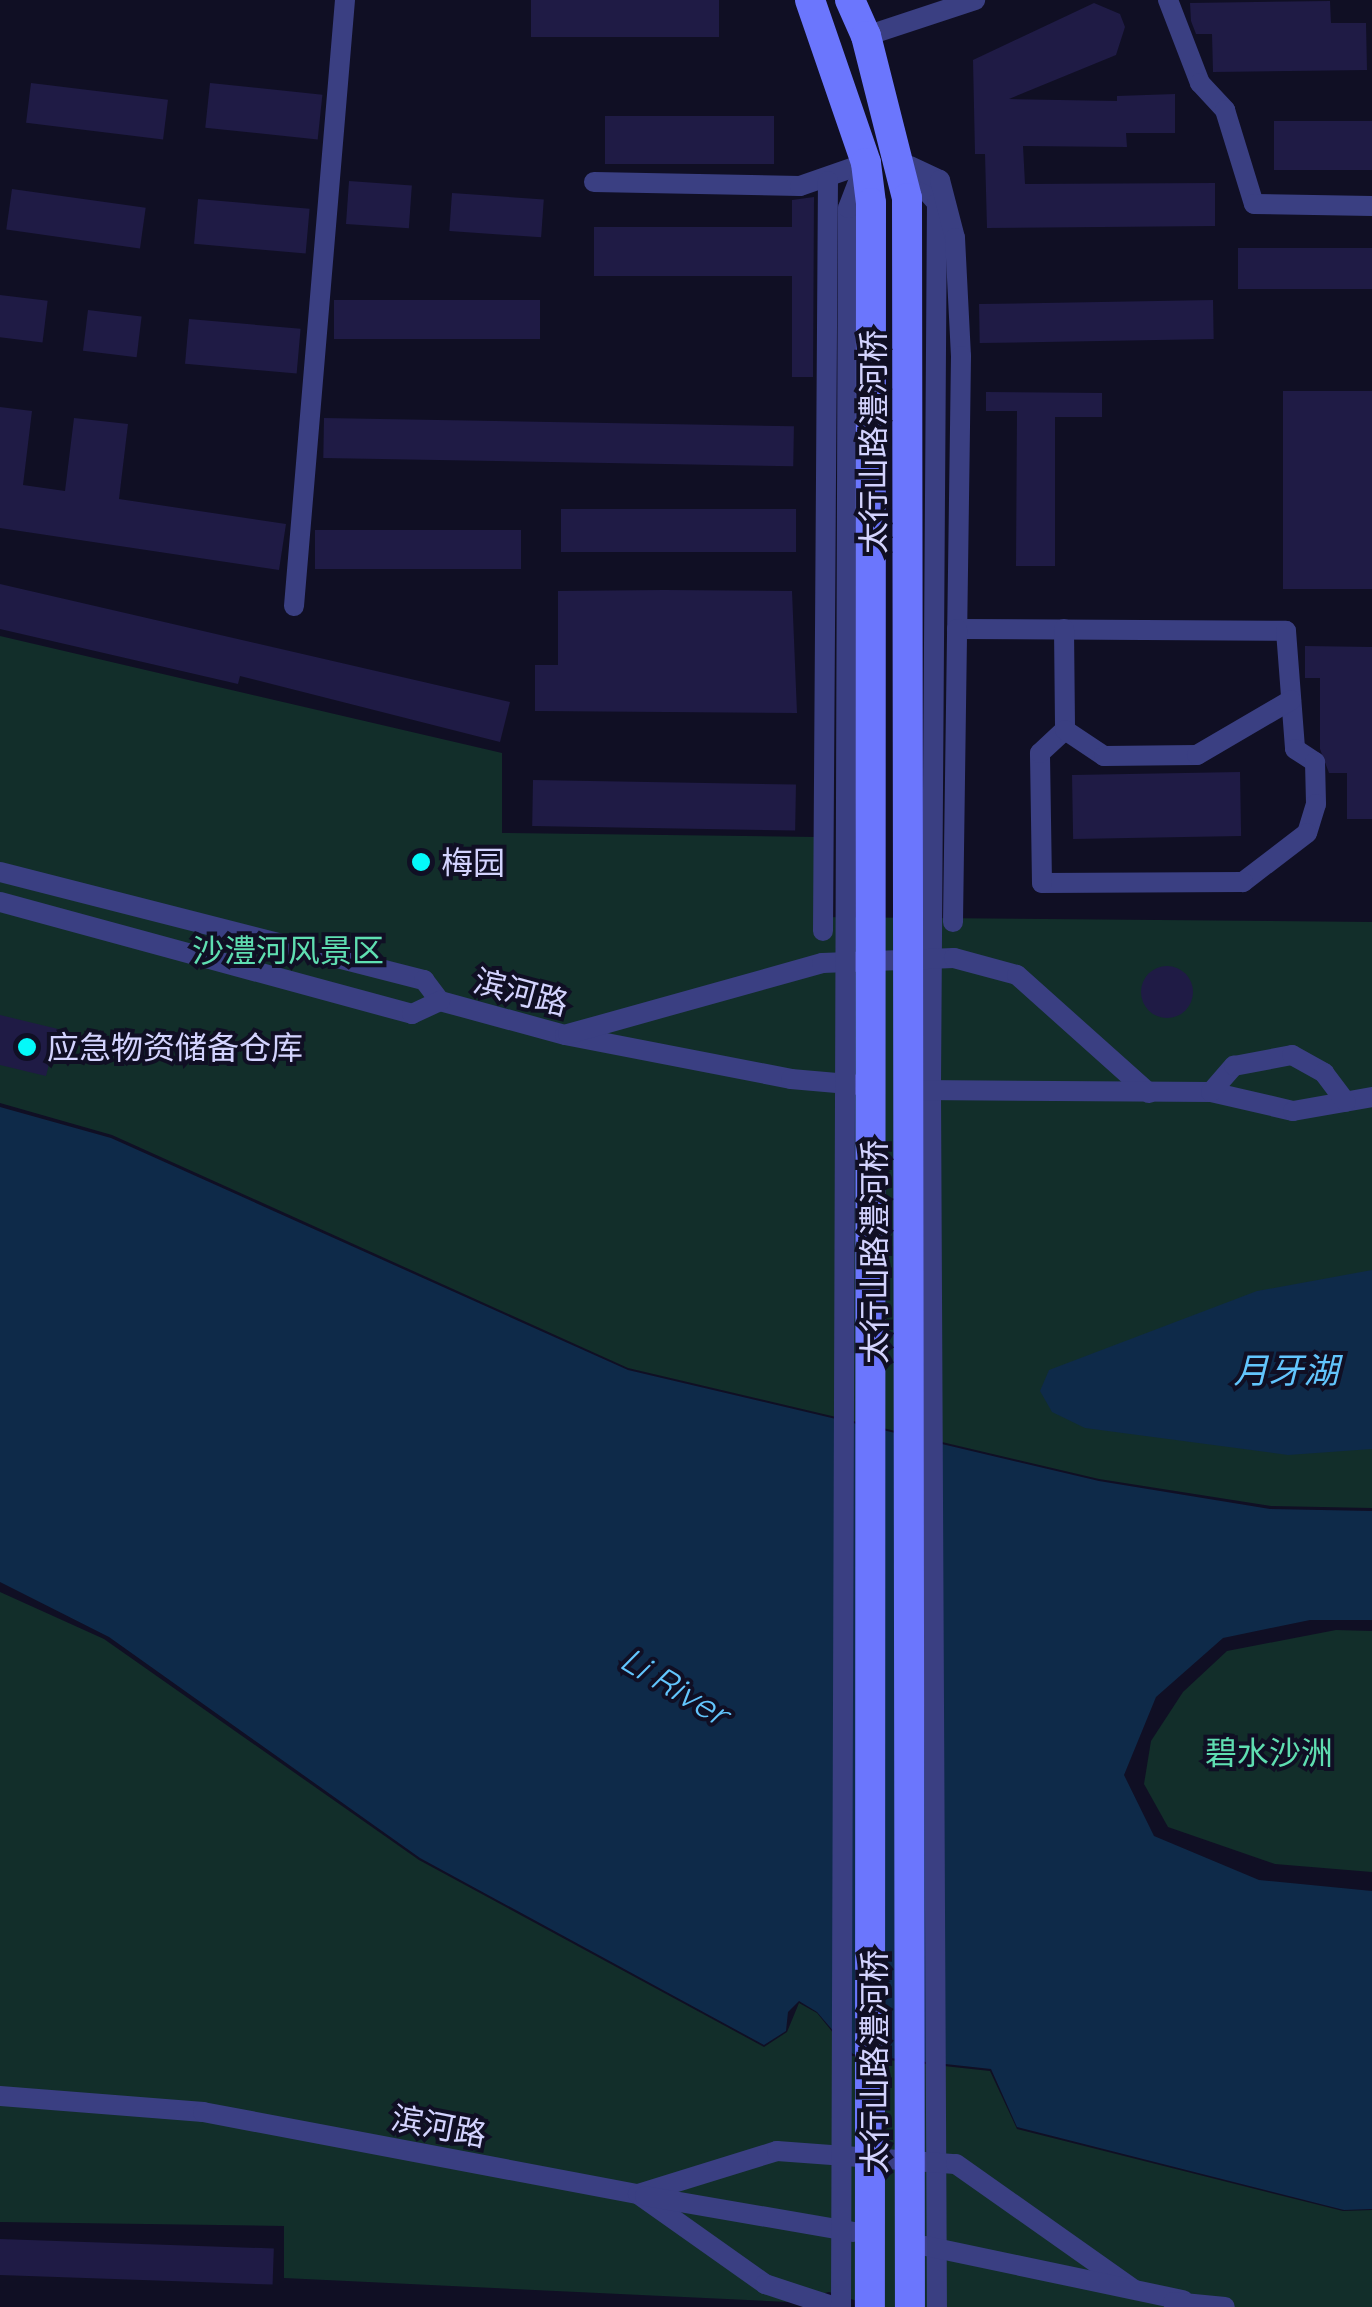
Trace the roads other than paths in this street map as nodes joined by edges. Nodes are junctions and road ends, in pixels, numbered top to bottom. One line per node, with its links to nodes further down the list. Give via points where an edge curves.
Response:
1 (346, 0): 12 (street)
2 (810, 0): 8 (main road, 太行山路澧河桥)
3 (850, 0): 6 (main road, 太行山路澧河桥)
4 (975, 0): 6 (street)
5 (1168, 0): 11 (street, via 1200,83 1225,110 1254,204)
6 (866, 36): 7 (main road, 太行山路澧河桥)
7 (901, 161): 8 (main road); 13 (street, via 940,180 955,238 961,356); 26 (main road, 太行山路澧河桥, via 922,200)
8 (866, 163): 9 (street); 25 (main road, 太行山路澧河桥, via 859,205)
9 (828, 181): 10 (street); 22 (street)
10 (594, 182)
11 (1372, 206)
12 (294, 606)
13 (957, 629): 14 (street); 21 (street)
14 (1064, 629): 15 (street, via 1286,630); 16 (street)
15 (1291, 700): 16 (street, via 1197,756 1104,756); 16 (street, via 1296,749 1314,762 1316,804 1307,832 1244,882 1042,883 1040,754)
16 (1065, 730)
17 (0, 872): 18 (street, 滨河路)
18 (81, 892): 20 (street); 23 (street, 滨河路, via 424,980)
19 (0, 902): 20 (street)
20 (74, 921): 23 (street, via 412,1014)
21 (953, 922)
22 (823, 931)
23 (440, 1001): 24 (street, 滨河路)
24 (565, 1035): 25 (street, 滨河路); 27 (street, via 822,963 954,958 1016,975)
25 (856, 1084): 33 (main road, 太行山路澧河桥)
26 (920, 1090): 27 (street); 34 (main road, 太行山路澧河桥)
27 (1149, 1092): 28 (street)
28 (1211, 1092): 30 (street, via 1293,1111); 30 (street, via 1234,1066 1292,1055 1324,1072)
29 (1372, 1097): 30 (street)
30 (1346, 1102)
31 (0, 2096): 32 (street, 滨河路, via 202,2112)
32 (638, 2194): 33 (street); 35 (street, via 777,2151 956,2164); 37 (street, 滨河路, via 764,2284)
33 (855, 2233): 37 (street, 太行山路澧河桥); 38 (main road, 太行山路澧河桥)
34 (923, 2245): 35 (street); 39 (main road, 太行山路澧河桥); 40 (street, 太行山路澧河桥)
35 (1133, 2290): 36 (street)
36 (1183, 2300): 41 (street); 42 (street)
37 (833, 2306)
38 (870, 2307)
39 (910, 2307)
40 (937, 2307)
41 (1154, 2307)
42 (1226, 2307)

